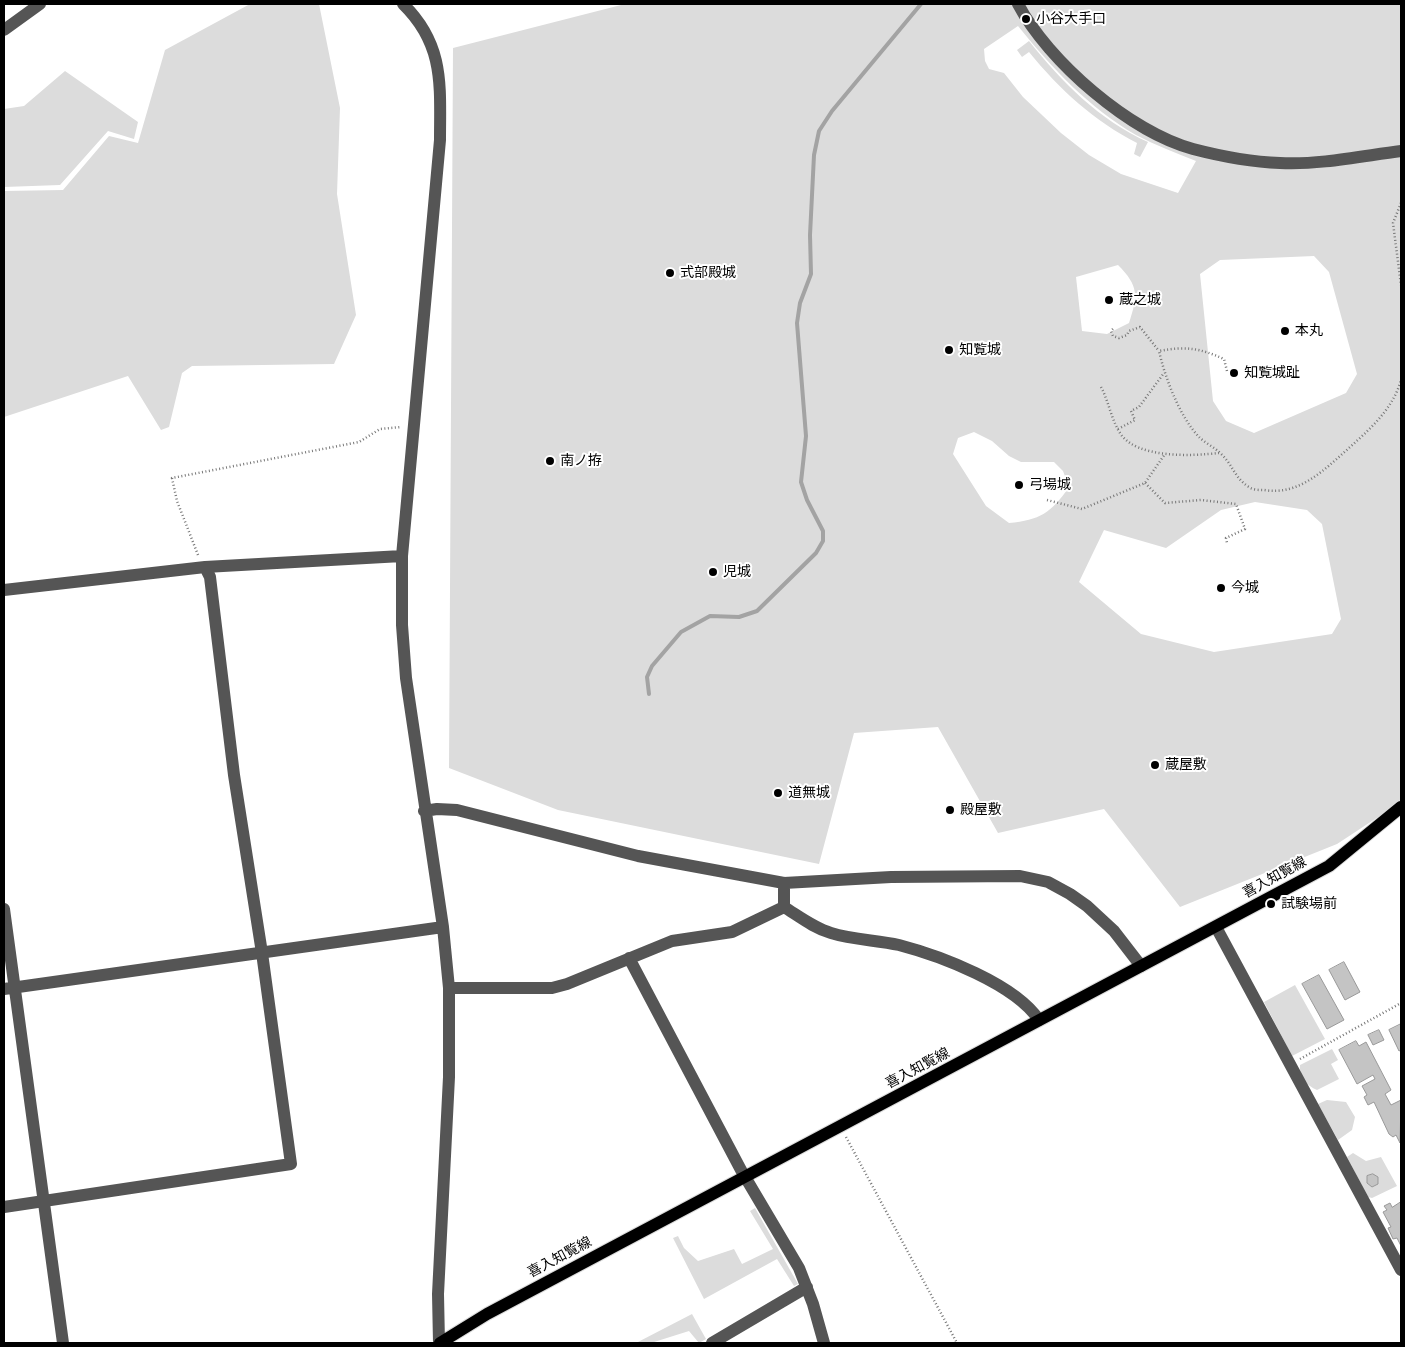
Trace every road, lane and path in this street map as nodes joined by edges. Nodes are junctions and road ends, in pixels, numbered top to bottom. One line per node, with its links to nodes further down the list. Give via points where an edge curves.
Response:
1 (40, 4): 4 (street)
2 (404, 4): 14 (street, via 418,18 430,39 439,73 440,94 438,159)
3 (1018, 4): 5 (street, via 1037,36 1074,74 1119,111 1147,128 1192,148 1280,163 1317,162)
4 (4, 30)
5 (1401, 151)
6 (1401, 203): 7 (path, via 1393,223)
7 (1401, 285)
8 (1113, 329): 9 (path, via 1113,336 1119,338 1140,327)
9 (1159, 351): 10 (path, via 1201,348 1224,359); 11 (path)
10 (1227, 371)
11 (1164, 373): 15 (path, via 1138,407 1131,410 1135,420); 16 (path, via 1199,436)
12 (1401, 380): 16 (path, via 1377,422 1323,471 1295,487 1284,491 1250,488 1239,479)
13 (1101, 387): 15 (path)
14 (413, 426): 21 (street); 22 (path, via 380,429 359,442 172,478 194,549)
15 (1118, 429): 17 (path, via 1131,443)
16 (1221, 453): 17 (path, via 1195,456)
17 (1165, 454): 18 (path)
18 (1145, 483): 19 (path, via 1082,510); 20 (path, via 1165,503 1201,500 1236,504 1245,529 1226,538)
19 (1047, 500)
20 (1227, 542)
21 (402, 556): 22 (street); 25 (street, via 406,678)
22 (205, 567): 23 (street); 31 (street, via 210,577 234,775)
23 (4, 590)
24 (1401, 807): 30 (main road, 喜入知覧線, via 1329,866)
25 (424, 811): 26 (street, via 438,808 457,810 638,856); 29 (street)
26 (784, 883): 27 (street); 33 (street, via 892,877 1020,876 1048,882 1070,894 1114,931)
27 (784, 907): 32 (street, via 732,932 672,941); 37 (street, via 834,934 900,945 939,958 1012,994 1030,1007)
28 (4, 909): 35 (street)
29 (443, 927): 31 (street); 34 (street)
30 (1216, 927): 33 (main road, 喜入知覧線); 38 (street)
31 (262, 952): 35 (street); 41 (street, via 291,1164)
32 (629, 958): 34 (street, via 552,988); 40 (street)
33 (1141, 966): 37 (main road, 喜入知覧線)
34 (449, 988): 46 (street, via 449,1078 438,1294)
35 (8, 989): 41 (street, via 22,1035)
36 (1401, 1003): 38 (path)
37 (1039, 1020): 39 (main road, 喜入知覧線)
38 (1289, 1065): 43 (street)
39 (841, 1127): 40 (main road, 喜入知覧線); 49 (path)
40 (745, 1177): 44 (street); 46 (main road, 喜入知覧線, via 487,1314)
41 (43, 1203): 42 (street); 45 (street)
42 (4, 1207)
43 (1401, 1270)
44 (807, 1287): 47 (street); 48 (street)
45 (63, 1343)
46 (440, 1343)
47 (712, 1343)
48 (824, 1343)
49 (957, 1343)

